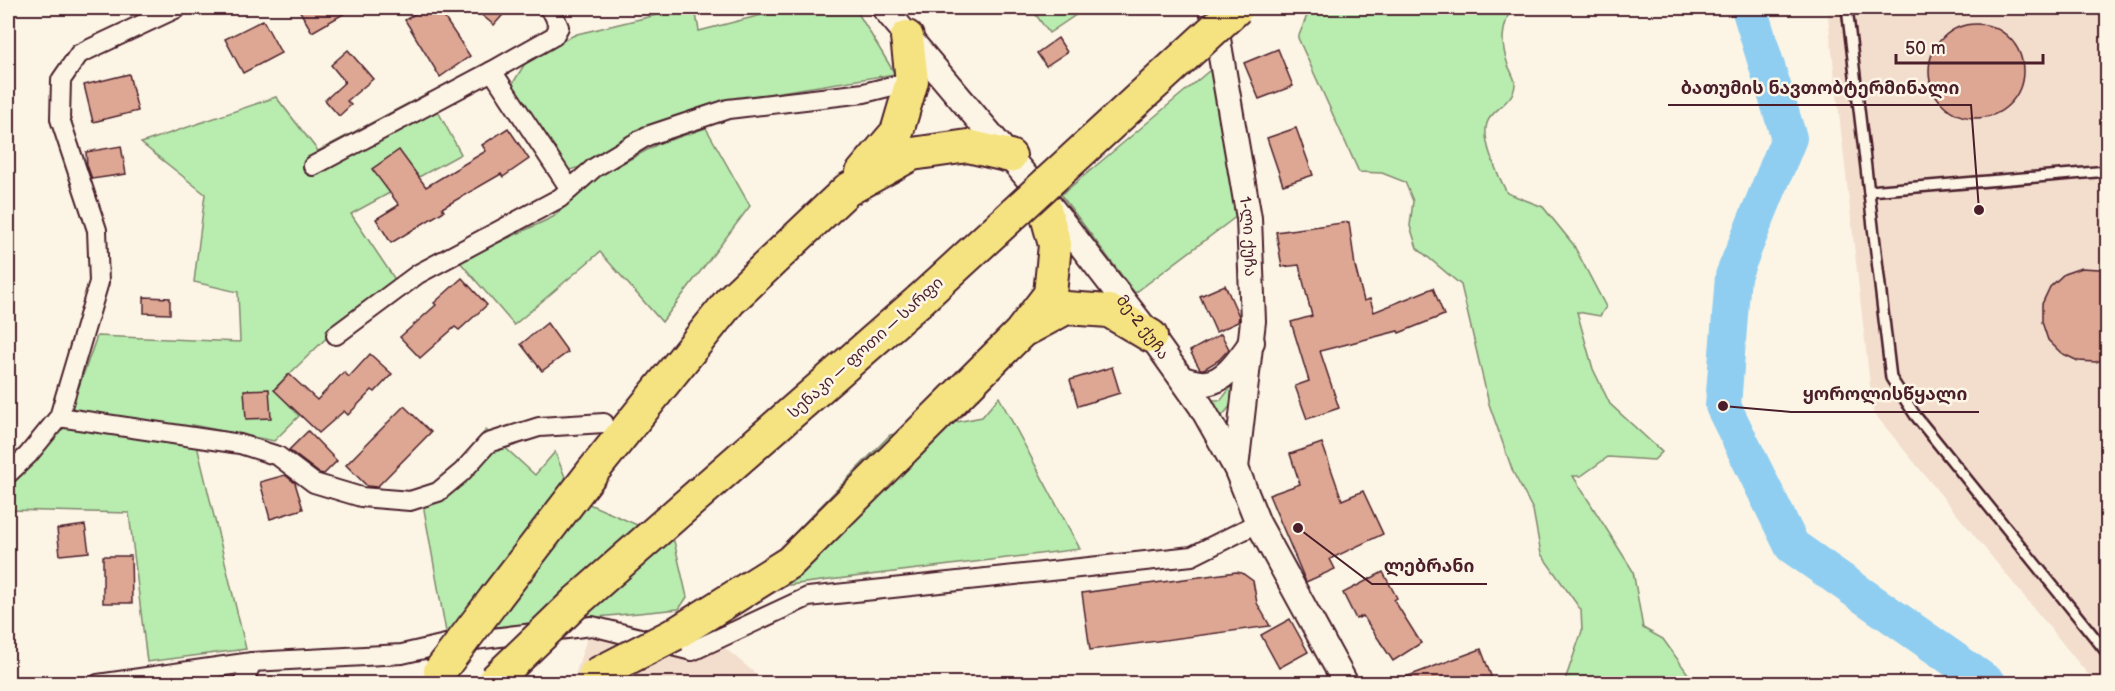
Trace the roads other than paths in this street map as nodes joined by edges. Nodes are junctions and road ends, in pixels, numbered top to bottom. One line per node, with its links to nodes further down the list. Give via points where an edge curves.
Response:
1 (177, 8): 7 (street)
2 (548, 8): 9 (street, via 559,27 554,36)
3 (884, 8): 8 (street)
4 (1211, 8): 21 (street, 1-ლი ქუჩა, via 1249,218)
5 (1237, 8): 32 (highway, სენაკი — ფოთი — სარფი, bridge, via 920,300 577,601)
6 (1847, 8): 16 (lane)
7 (156, 12): 23 (street, via 79,54 61,80 60,119 97,230 99,282)
8 (907, 37): 10 (highway)
9 (492, 71): 12 (street); 14 (street)
10 (926, 77): 11 (street, მე-2 ქუჩა); 14 (street, via 864,93 728,109 647,136 594,168); 15 (highway, via 897,132)
11 (1010, 156): 15 (highway, via 968,146 912,154); 17 (street, მე-2 ქუჩა)
12 (312, 166)
13 (2108, 171): 16 (lane)
14 (570, 189): 19 (street, via 520,221 418,274)
15 (847, 190): 30 (highway, bridge, via 730,301)
16 (1869, 191): 28 (lane, via 1891,378 1915,415)
17 (1041, 194): 18 (highway, via 1055,245 1050,294); 20 (street, მე-2 ქუჩა)
18 (1020, 333): 20 (highway, via 1066,308 1109,311); 31 (highway, bridge, via 790,562 675,634)
19 (336, 335)
20 (1151, 336): 22 (street, მე-2 ქუჩა)
21 (1252, 341): 22 (street, via 1220,378 1206,383); 25 (street, 1-ლი ქუჩა)
22 (1182, 380): 25 (street, მე-2 ქუჩა)
23 (59, 417): 24 (street, via 240,444 278,456 314,483 361,497 410,501 438,492 488,443 539,428); 26 (street)
24 (604, 423)
25 (1236, 468): 27 (street, მე-2 ქუჩა)
26 (8, 474)
27 (1257, 523): 29 (street, via 1192,556 808,597 692,651 592,626 450,643 402,654); 35 (street, მე-2 ქუჩა)
28 (2108, 654)
29 (252, 662): 33 (street); 34 (street)
30 (435, 677)
31 (586, 679)
32 (492, 682)
33 (98, 684)
34 (243, 684)
35 (1346, 684)

